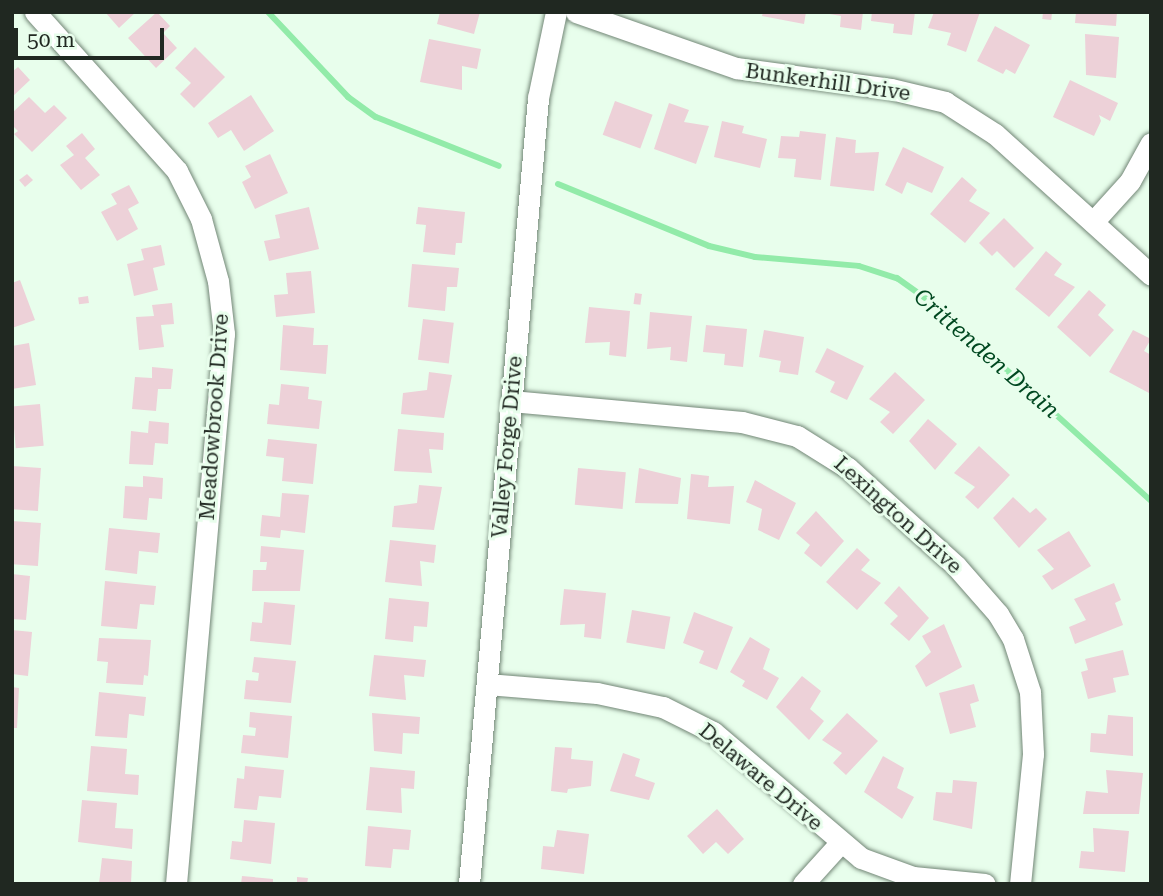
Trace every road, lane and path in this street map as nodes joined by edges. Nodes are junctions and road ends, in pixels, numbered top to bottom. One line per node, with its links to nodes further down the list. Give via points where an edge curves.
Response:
1 (35, 12): 10 (street, Meadowbrook Drive, via 177,171 201,219 218,281 223,353)
2 (556, 12): 7 (street, Valley Forge Drive, via 538,98)
3 (576, 12): 5 (street, Bunkerhill Drive, via 736,68 891,89 945,102 995,134)
4 (1151, 143): 5 (street, via 1130,181)
5 (1093, 222): 6 (street, Bunkerhill Drive)
6 (1151, 275)
7 (511, 401): 8 (street, Valley Forge Drive); 14 (street, Lexington Drive, via 742,422 797,436 848,468 956,566 998,614 1013,639 1030,692 1032,754)
8 (487, 684): 9 (street, Delaware Drive, via 634,698 689,718 733,747); 11 (street, Valley Forge Drive)
9 (840, 843): 12 (street); 13 (street, Delaware Drive, via 887,870)
10 (176, 884)
11 (469, 884)
12 (803, 884)
13 (985, 884)
14 (1020, 884)

